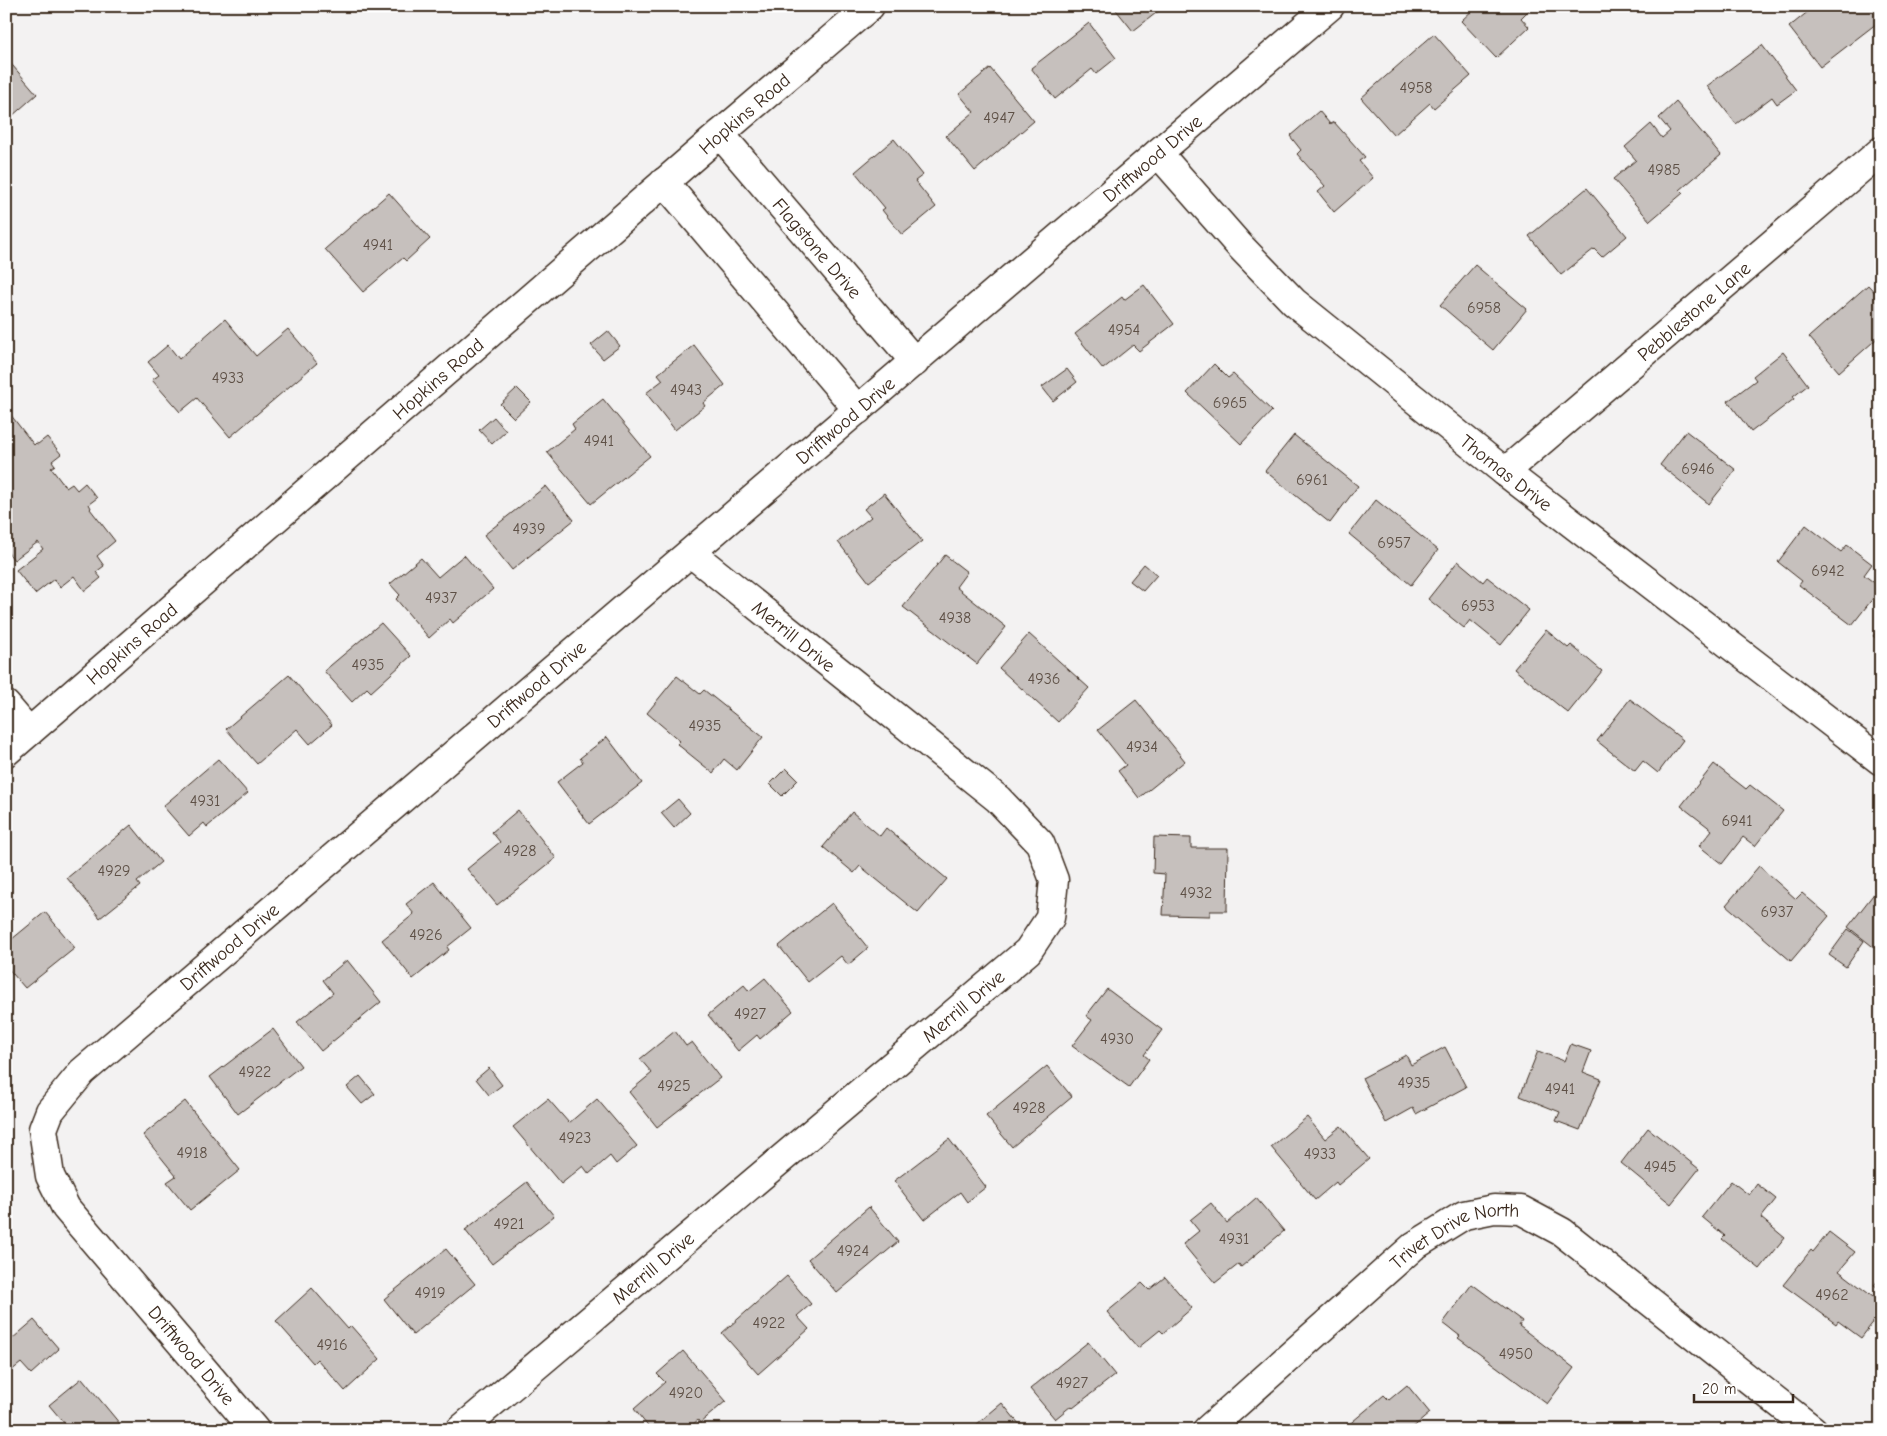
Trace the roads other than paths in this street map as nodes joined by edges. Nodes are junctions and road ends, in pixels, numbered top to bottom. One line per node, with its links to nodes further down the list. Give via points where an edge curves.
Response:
1 (870, 6): 3 (street, Hopkins Road)
2 (1330, 6): 5 (street, Driftwood Drive)
3 (720, 134): 6 (street, Hopkins Road); 7 (street, Flagstone Drive)
4 (1881, 151): 9 (street, Pebblestone Lane)
5 (1158, 153): 7 (street, Driftwood Drive); 9 (street, Thomas Drive, via 1294,302)
6 (664, 182): 8 (street); 12 (street, Hopkins Road)
7 (915, 362): 8 (street, Driftwood Drive)
8 (858, 410): 10 (street, Driftwood Drive)
9 (1505, 472): 14 (street, Thomas Drive)
10 (690, 553): 15 (street, Driftwood Drive, via 82,1072 50,1110 43,1129 50,1176 66,1208); 16 (street, Merrill Drive, via 998,799 1040,843 1054,880 1050,918 1028,951)
11 (6, 705): 12 (street)
12 (30, 732): 13 (street, Hopkins Road)
13 (6, 752)
14 (1881, 761)
15 (255, 1430)
16 (460, 1430)
17 (1207, 1430): 18 (street, Trivet Drive North, via 1414,1246 1464,1216 1494,1209 1520,1210 1562,1232)
18 (1812, 1430)

